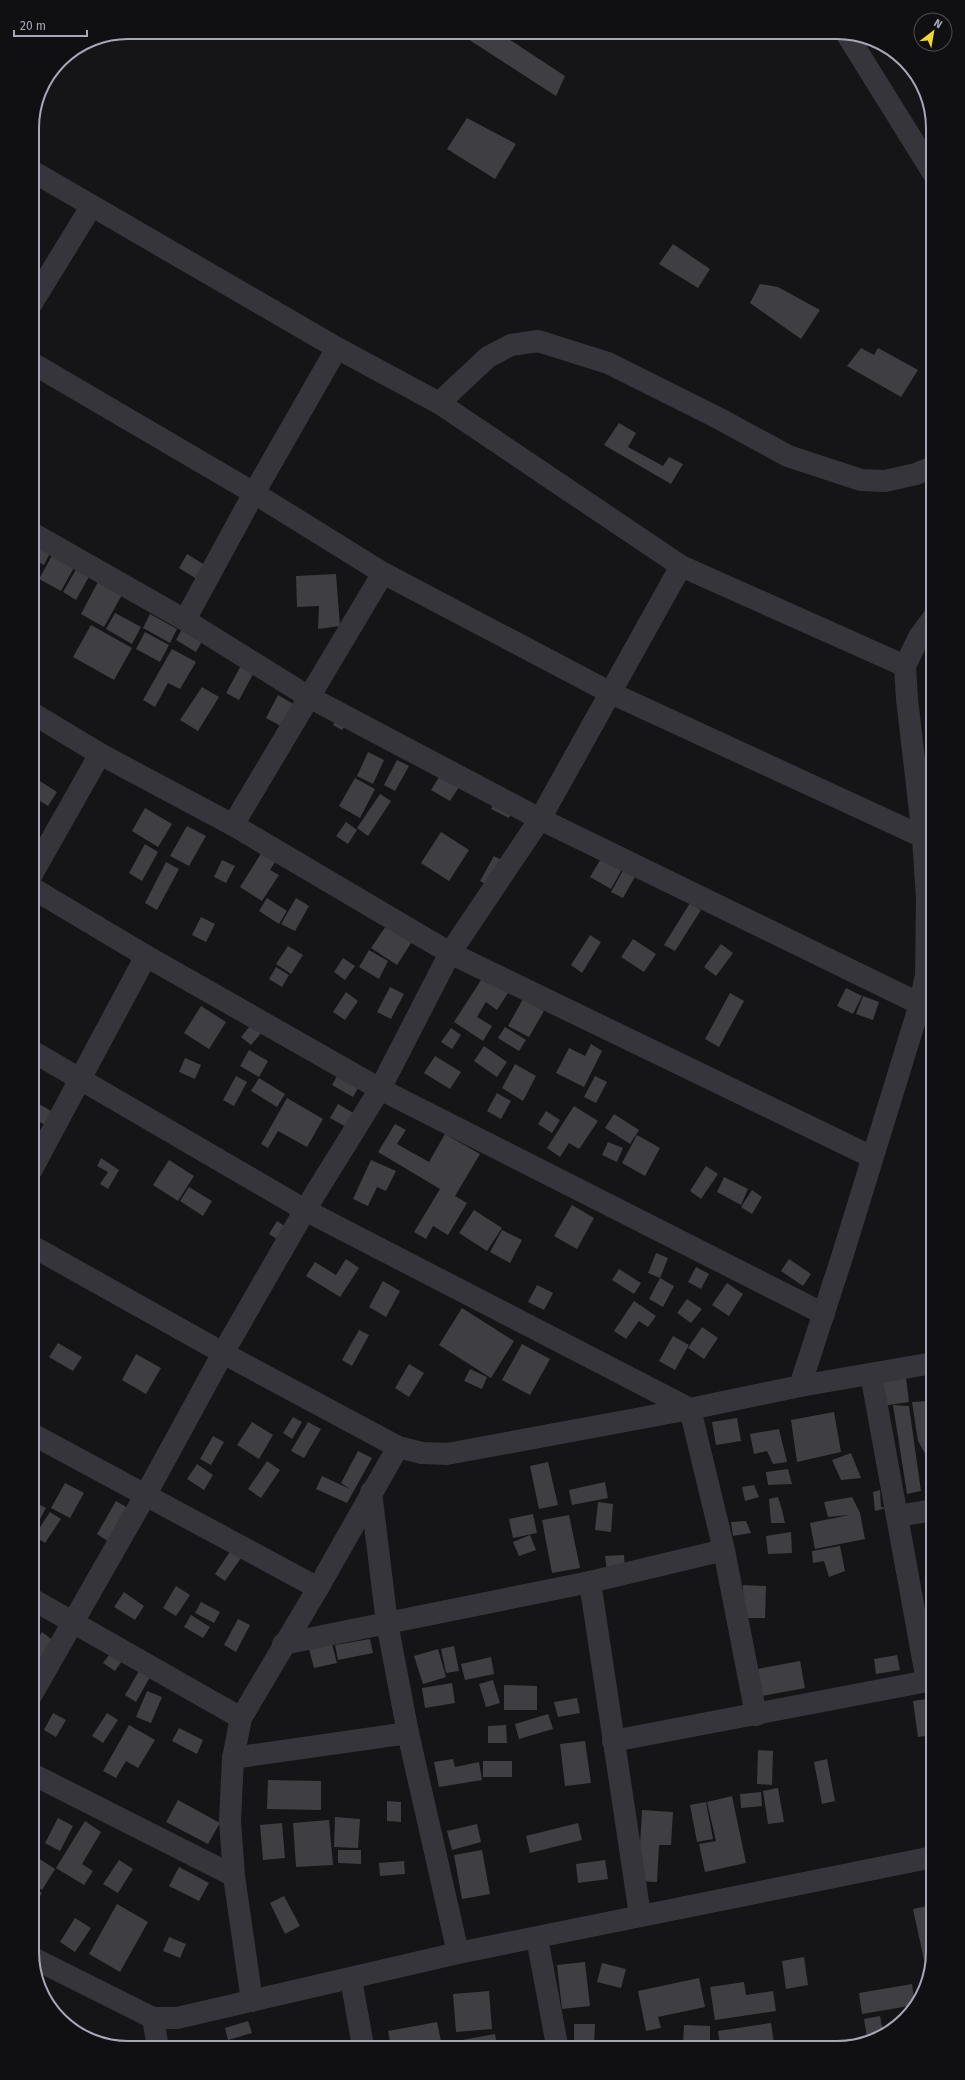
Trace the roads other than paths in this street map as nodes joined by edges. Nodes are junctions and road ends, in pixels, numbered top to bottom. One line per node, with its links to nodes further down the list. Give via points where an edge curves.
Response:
1 (851, 40): 2 (street)
2 (926, 162)
3 (39, 175): 4 (street)
4 (91, 207): 5 (street); 6 (street)
5 (39, 292)
6 (337, 348): 8 (street); 10 (street)
7 (39, 367): 10 (street)
8 (439, 403): 9 (street, via 488,358 511,345 538,341 608,363 788,456 861,480 884,481); 12 (street)
9 (926, 470)
10 (254, 493): 13 (street); 14 (street)
11 (39, 537): 14 (street)
12 (681, 566): 16 (street); 17 (street)
13 (383, 574): 17 (street); 18 (street)
14 (185, 620): 18 (street)
15 (926, 628): 16 (street)
16 (905, 666): 23 (street)
17 (611, 693): 21 (street); 23 (street)
18 (308, 697): 21 (street); 22 (street)
19 (39, 717): 20 (street)
20 (100, 754): 22 (street); 24 (street)
21 (540, 819): 27 (street); 30 (street)
22 (233, 825): 27 (street)
23 (923, 837): 25 (street)
24 (39, 862)
25 (926, 884)
26 (39, 892): 28 (street)
27 (450, 953): 33 (street); 35 (street)
28 (146, 956): 32 (street); 33 (street)
29 (926, 985): 30 (street)
30 (920, 1004): 35 (street)
31 (39, 1055): 32 (street)
32 (80, 1077): 34 (street); 36 (street)
33 (380, 1089): 36 (street); 38 (street)
34 (39, 1156)
35 (872, 1157): 38 (street)
36 (305, 1210): 39 (street); 43 (street)
37 (39, 1250): 39 (street)
38 (824, 1314): 42 (street)
39 (223, 1354): 45 (street); 47 (street)
40 (926, 1364): 41 (street)
41 (871, 1374): 42 (street); 49 (street)
42 (800, 1386): 43 (street)
43 (690, 1409): 45 (street, via 447,1454 422,1453); 50 (street)
44 (39, 1438): 47 (street)
45 (398, 1446): 46 (street)
46 (371, 1492): 52 (street); 55 (street)
47 (145, 1496): 52 (street); 54 (street)
48 (926, 1511): 49 (street)
49 (898, 1516): 57 (street)
50 (724, 1550): 51 (street); 60 (street)
51 (590, 1582): 55 (street); 63 (street)
52 (318, 1588): 56 (street)
53 (39, 1603): 54 (street)
54 (73, 1621): 59 (street); 61 (street)
55 (387, 1623): 56 (street); 62 (street)
56 (283, 1644): 61 (street)
57 (926, 1660)
58 (926, 1681): 60 (street)
59 (39, 1682)
60 (756, 1715): 63 (street)
61 (241, 1718): 64 (street)
62 (408, 1733): 64 (street); 70 (street)
63 (613, 1741): 68 (street)
64 (233, 1758): 67 (street, via 230,1821)
65 (39, 1778): 67 (street)
66 (926, 1858): 68 (street)
67 (234, 1876): 73 (street)
68 (640, 1915): 69 (street)
69 (537, 1938): 70 (street); 77 (street)
70 (458, 1953): 72 (street)
71 (40, 1961): 74 (street)
72 (351, 1979): 73 (street); 76 (street)
73 (252, 2001): 74 (street, via 177,2018)
74 (153, 2018): 75 (street)
75 (157, 2041)
76 (362, 2041)
77 (556, 2041)

